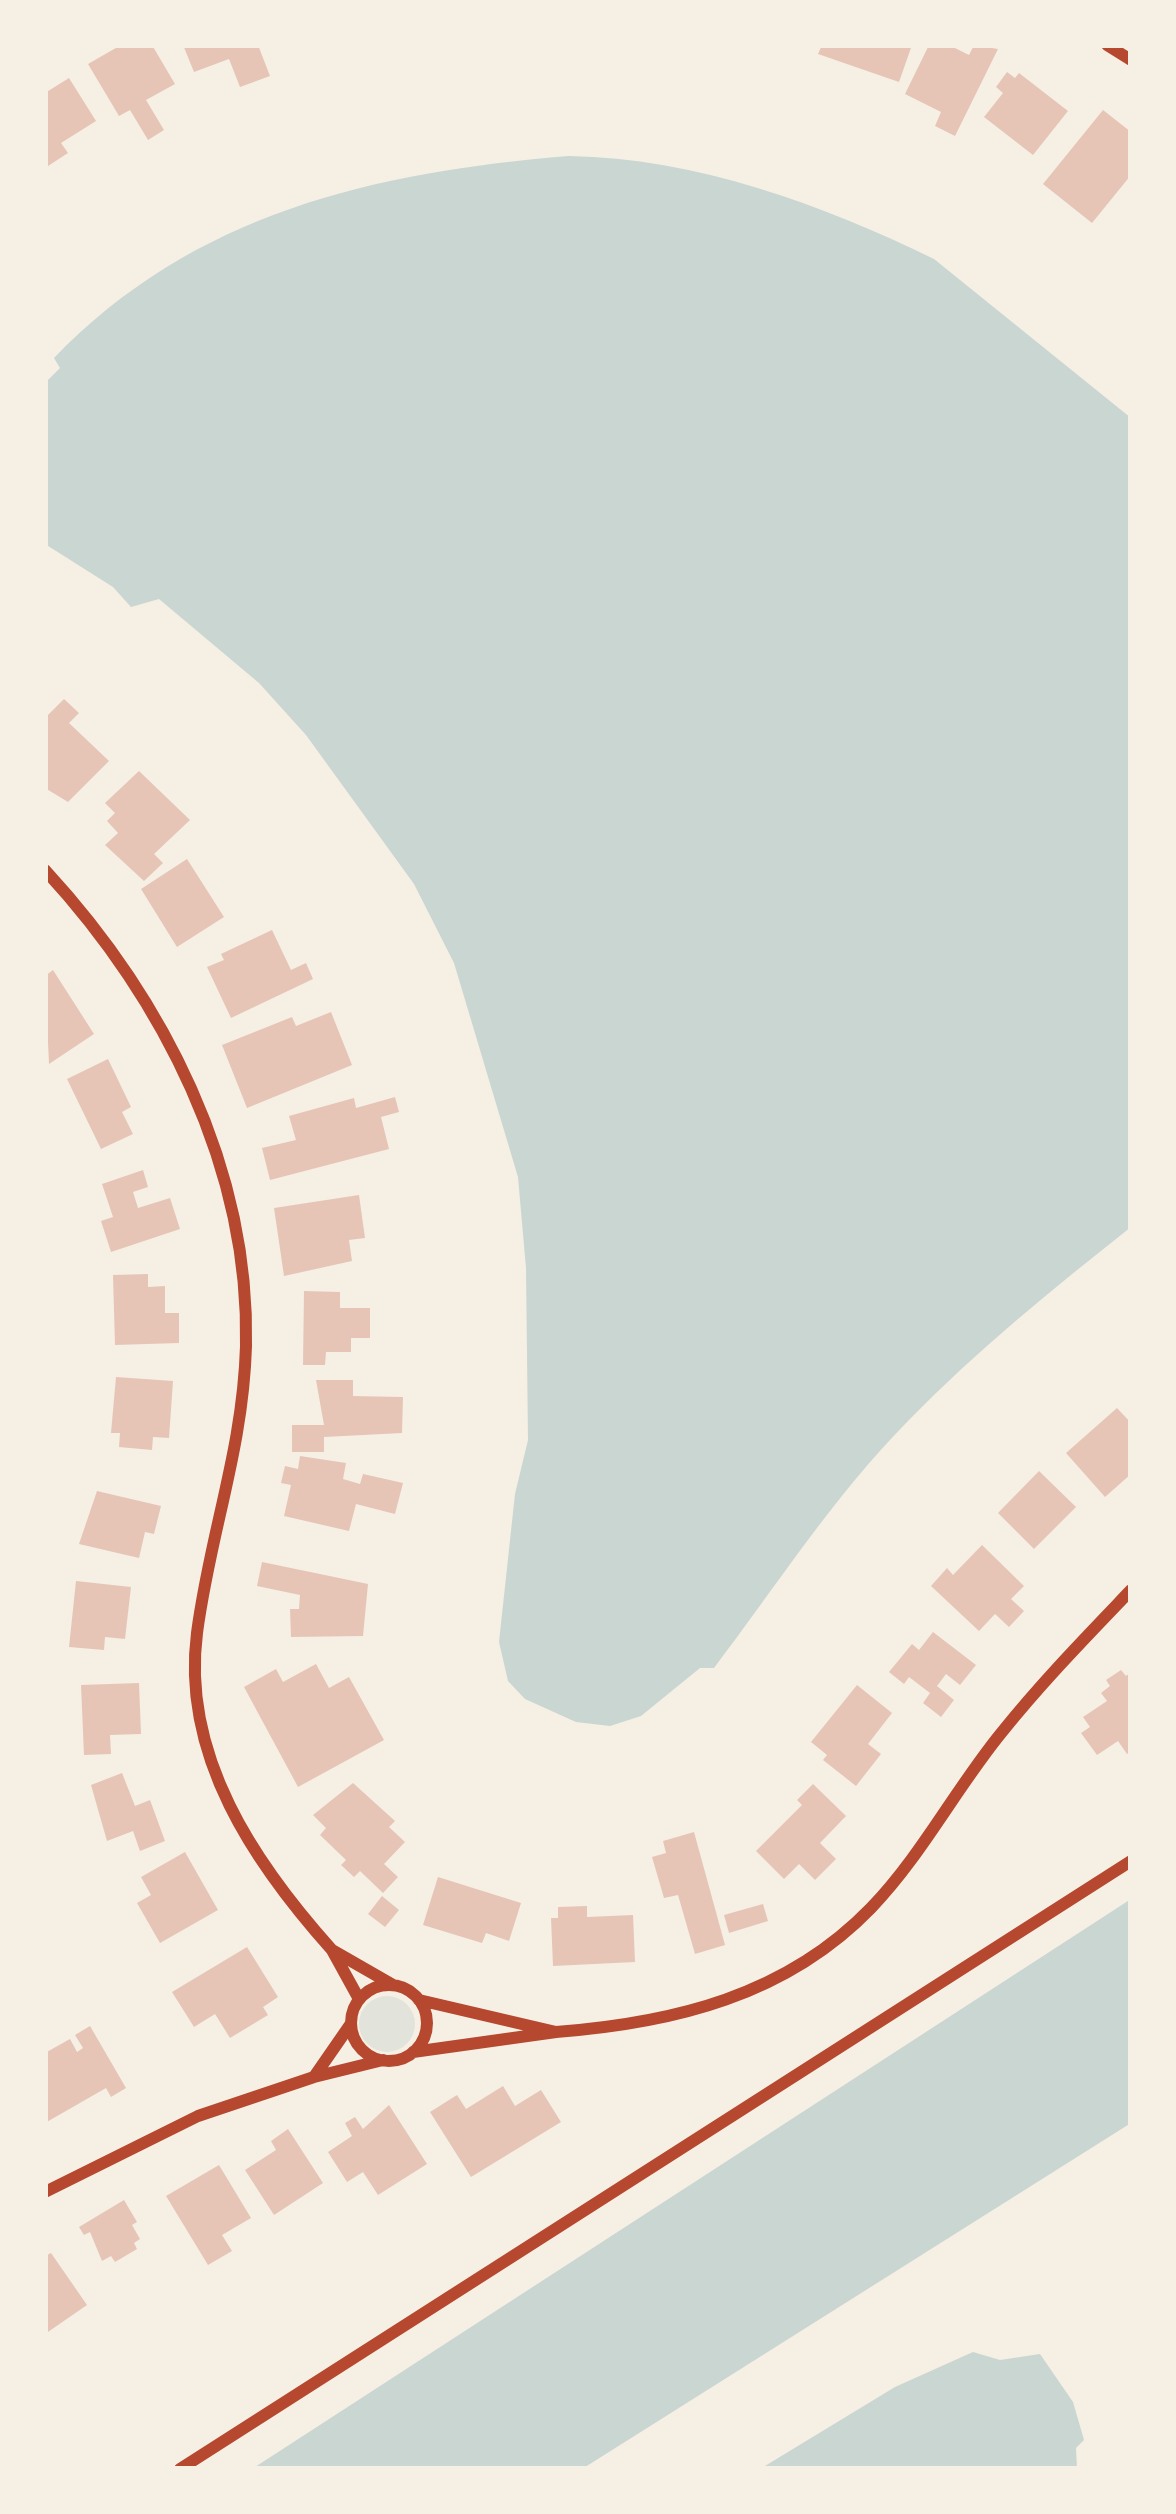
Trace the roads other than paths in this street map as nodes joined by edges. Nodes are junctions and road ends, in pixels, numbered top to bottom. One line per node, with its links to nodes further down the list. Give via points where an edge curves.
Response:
1 (1107, 45): 2 (street)
2 (1131, 60)
3 (45, 870): 6 (street, via 121,960 154,1014 206,1121 220,1170 246,1342 236,1452 196,1637 206,1743 227,1803 284,1898)
4 (1131, 1590): 11 (street, via 1000,1733 870,1909 829,1943 783,1975 689,2014)
5 (1131, 1861): 16 (street)
6 (332, 1950): 7 (street); 8 (street)
7 (394, 1985): 8 (street); 9 (street)
8 (359, 1999): 10 (street)
9 (418, 2000): 11 (street); 12 (street, via 427,2021)
10 (351, 2024): 13 (street, via 360,2048); 14 (street)
11 (556, 2032): 12 (street)
12 (413, 2052): 13 (street)
13 (383, 2060): 14 (street)
14 (314, 2078): 15 (street, via 198,2116)
15 (45, 2192)
16 (180, 2469)

